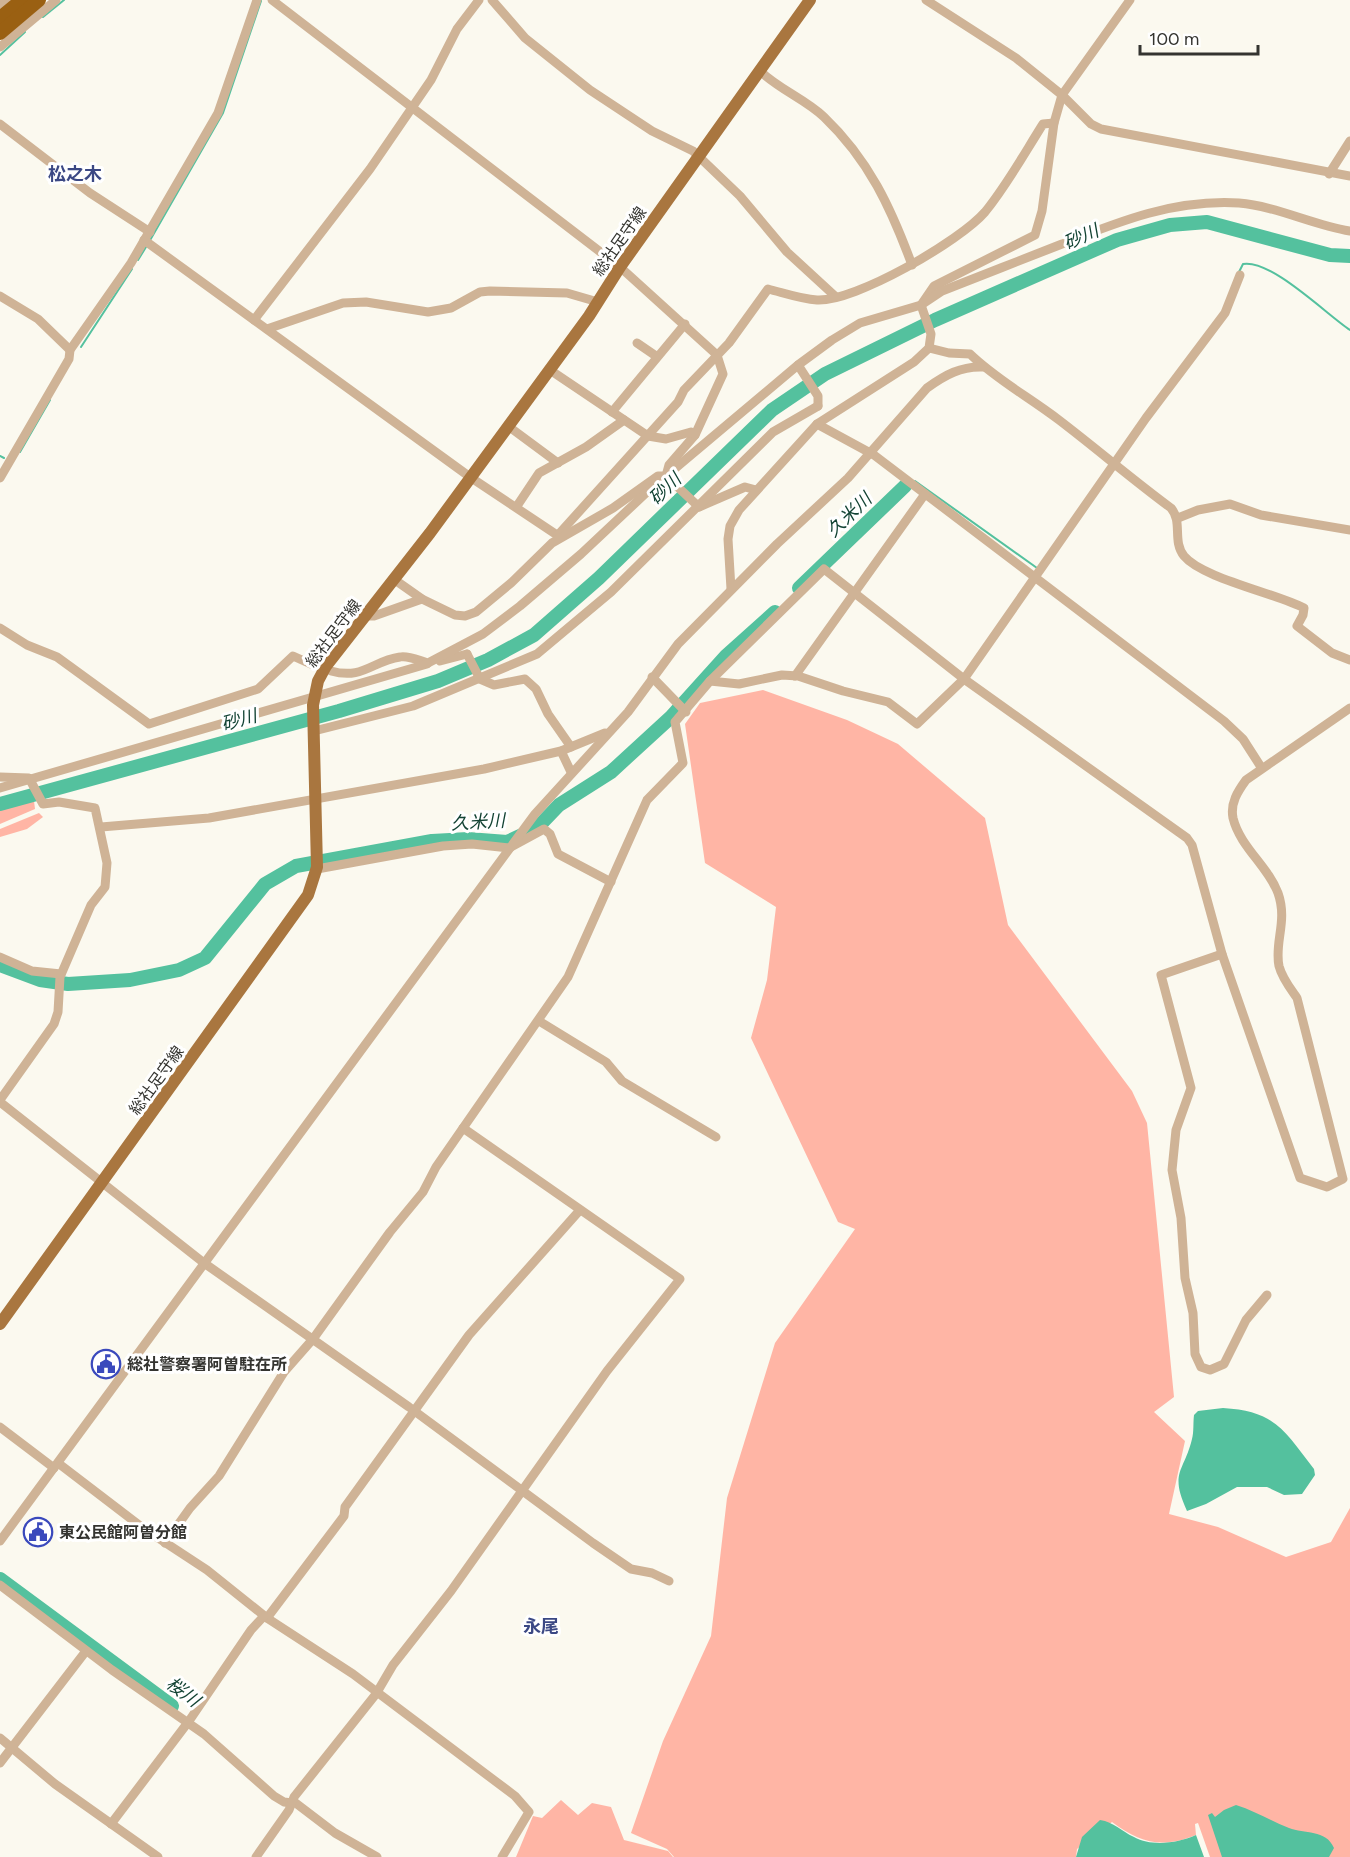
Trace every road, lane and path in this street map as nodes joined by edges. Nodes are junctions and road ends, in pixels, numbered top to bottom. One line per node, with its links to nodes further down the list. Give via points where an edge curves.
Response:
1 (22, 0): 11 (highway)
2 (39, 0): 12 (highway)
3 (56, 0): 13 (street)
4 (257, 0): 24 (street, via 218,113)
5 (272, 0): 16 (street)
6 (479, 0): 16 (street, via 457,29 443,60)
7 (492, 0): 20 (street, via 525,38 590,90)
8 (810, 0): 14 (main road, 総社足守線)
9 (926, 0): 15 (street, via 1016,58)
10 (1130, 0): 15 (street)
11 (2, 6)
12 (0, 33)
13 (0, 47)
14 (760, 71): 20 (main road, 総社足守線); 25 (street, via 777,87 824,117 865,165 883,193)
15 (1062, 95): 17 (street); 21 (street, via 1091,124 1114,134)
16 (411, 107): 26 (street); 32 (street, via 370,169)
17 (1054, 123): 25 (street, via 1043,124 984,213); 31 (street, via 1035,235 934,286)
18 (0, 124): 24 (street)
19 (1350, 141): 21 (street)
20 (699, 158): 26 (main road, 総社足守線); 29 (street)
21 (1329, 174): 22 (street)
22 (1350, 176)
23 (1350, 231): 31 (street, via 1241,203 1170,206 1127,218 953,286)
24 (147, 236): 32 (street); 37 (street)
25 (912, 266): 29 (street)
26 (620, 267): 30 (main road, 総社足守線); 33 (street)
27 (1240, 275): 53 (street, via 1225,313)
28 (0, 296): 37 (street, via 38,319)
29 (836, 297): 39 (street, via 818,300 768,289)
30 (598, 302): 34 (street, via 567,293 490,291 469,296 451,308 428,312 353,302); 42 (main road, 総社足守線)
31 (922, 308): 36 (street, via 931,333); 40 (street, via 860,323)
32 (254, 320): 34 (street)
33 (685, 324): 38 (street); 39 (street)
34 (267, 329): 55 (street)
35 (637, 343): 38 (street)
36 (929, 348): 41 (street, via 970,354); 46 (street, via 914,362)
37 (70, 350): 56 (street, via 43,407)
38 (656, 356): 44 (street)
39 (717, 356): 49 (street, via 723,374); 50 (street)
40 (798, 365): 43 (street, via 818,396); 54 (street)
41 (983, 367): 51 (street, via 967,366 927,388); 53 (street, via 1059,420)
42 (550, 370): 44 (street); 47 (main road, 総社足守線)
43 (818, 406): 48 (street, via 802,419 801,425); 60 (street, via 773,432)
44 (612, 412): 45 (street)
45 (624, 420): 50 (street); 52 (street)
46 (817, 424): 48 (street); 51 (street)
47 (508, 426): 52 (street); 55 (main road, 総社足守線)
48 (808, 434): 57 (street)
49 (695, 435): 50 (street, via 691,432 666,439); 54 (street, via 669,465)
50 (648, 436): 63 (street)
51 (870, 454): 58 (street); 66 (street)
52 (558, 463): 59 (street, via 535,476)
53 (1112, 465): 61 (street, via 1171,508); 64 (street)
54 (666, 476): 60 (street); 63 (street, via 658,476 613,508); 71 (street, via 520,606)
55 (470, 477): 59 (street); 65 (main road, 総社足守線)
56 (0, 478)
57 (756, 490): 60 (street, via 746,487); 66 (street, via 730,526)
58 (925, 494): 64 (street); 67 (street)
59 (517, 506): 63 (street)
60 (699, 507): 80 (street, via 575,624 537,654)
61 (1178, 518): 62 (street, via 1230,504 1261,515); 73 (street, via 1180,549 1195,567 1304,608 1297,626 1332,653)
62 (1350, 530)
63 (559, 536): 68 (street, via 476,612 455,615)
64 (1036, 577): 79 (street); 89 (street, via 1224,721 1243,739)
65 (395, 580): 68 (street); 69 (main road, 総社足守線)
66 (731, 589): 78 (street)
67 (855, 593): 77 (street); 79 (street); 81 (street, via 824,569)
68 (422, 599): 69 (street)
69 (366, 616): 82 (main road, 総社足守線, via 326,666)
70 (0, 628): 75 (street, via 57,657 148,724 258,689 294,656)
71 (475, 638): 72 (street); 74 (street)
72 (467, 654): 74 (street); 80 (street)
73 (1350, 660)
74 (428, 663): 76 (street, via 401,656 359,673 344,675); 82 (street)
75 (313, 665)
76 (331, 671)
77 (795, 676): 79 (street, via 888,702 917,724); 81 (street, via 739,684)
78 (652, 677): 84 (street); 86 (street)
79 (964, 679): 99 (street, via 1186,838 1192,845)
80 (480, 680): 85 (street, via 413,706); 87 (street, via 494,685 525,679 536,689)
81 (710, 681): 84 (street)
82 (314, 701): 85 (main road, 総社足守線); 92 (street)
83 (1350, 708): 89 (street)
84 (683, 709): 98 (street, via 675,722 683,763 647,800)
85 (314, 728): 94 (main road, 総社足守線)
86 (610, 731): 87 (street); 90 (street)
87 (571, 747): 88 (street)
88 (561, 751): 90 (street); 94 (street)
89 (1260, 767): 99 (street, via 1236,793 1233,816 1244,842 1277,891 1283,921 1278,964 1297,998 1343,1179 1327,1187 1300,1179)
90 (571, 772): 96 (street)
91 (0, 777): 92 (street, via 20,776)
92 (33, 784): 93 (street); 95 (street, via 41,802 46,804 59,802 95,808)
93 (0, 788)
94 (316, 798): 95 (street, via 209,818); 97 (main road, 総社足守線)
95 (101, 827): 101 (street, via 107,863 105,887 91,905)
96 (512, 844): 97 (street, via 443,846); 98 (street, via 544,829 558,854); 108 (street)
97 (317, 864): 106 (main road, 総社足守線, via 308,895 289,924)
98 (611, 882): 102 (street, via 568,977)
99 (1222, 954): 109 (street, via 1161,975 1191,1088 1176,1130 1172,1170 1193,1313 1195,1354 1201,1367 1210,1370 1224,1364 1246,1320)
100 (0, 957): 101 (street, via 32,971)
101 (61, 976): 103 (street, via 54,1024)
102 (539, 1022): 104 (street); 105 (street, via 606,1062 622,1081)
103 (0, 1101): 106 (street)
104 (463, 1128): 107 (street); 111 (street, via 423,1192)
105 (716, 1137)
106 (102, 1181): 108 (street); 110 (main road, 総社足守線)
107 (580, 1210): 112 (street, via 469,1335); 115 (street, via 680,1279 607,1371)
108 (204, 1263): 111 (street); 114 (street)
109 (1267, 1295)
110 (0, 1324)
111 (313, 1339): 112 (street); 117 (street, via 284,1372 219,1476)
112 (415, 1413): 115 (street); 120 (street, via 345,1507 344,1516)
113 (0, 1427): 114 (street)
114 (56, 1465): 116 (street); 117 (street)
115 (522, 1491): 118 (street, via 631,1569); 122 (street, via 393,1665)
116 (0, 1541)
117 (165, 1543): 120 (street, via 207,1570)
118 (669, 1581)
119 (0, 1585): 121 (street)
120 (266, 1617): 122 (street, via 353,1674); 123 (street, via 251,1630)
121 (86, 1651): 123 (street); 125 (street)
122 (376, 1694): 127 (street); 132 (street, via 502,1785 529,1812)
123 (189, 1721): 127 (street); 128 (street)
124 (0, 1738): 125 (street)
125 (12, 1748): 126 (street); 128 (street)
126 (0, 1763)
127 (289, 1802): 130 (street); 131 (street)
128 (111, 1824): 129 (street)
129 (158, 1857)
130 (256, 1857)
131 (376, 1857)
132 (502, 1857)

